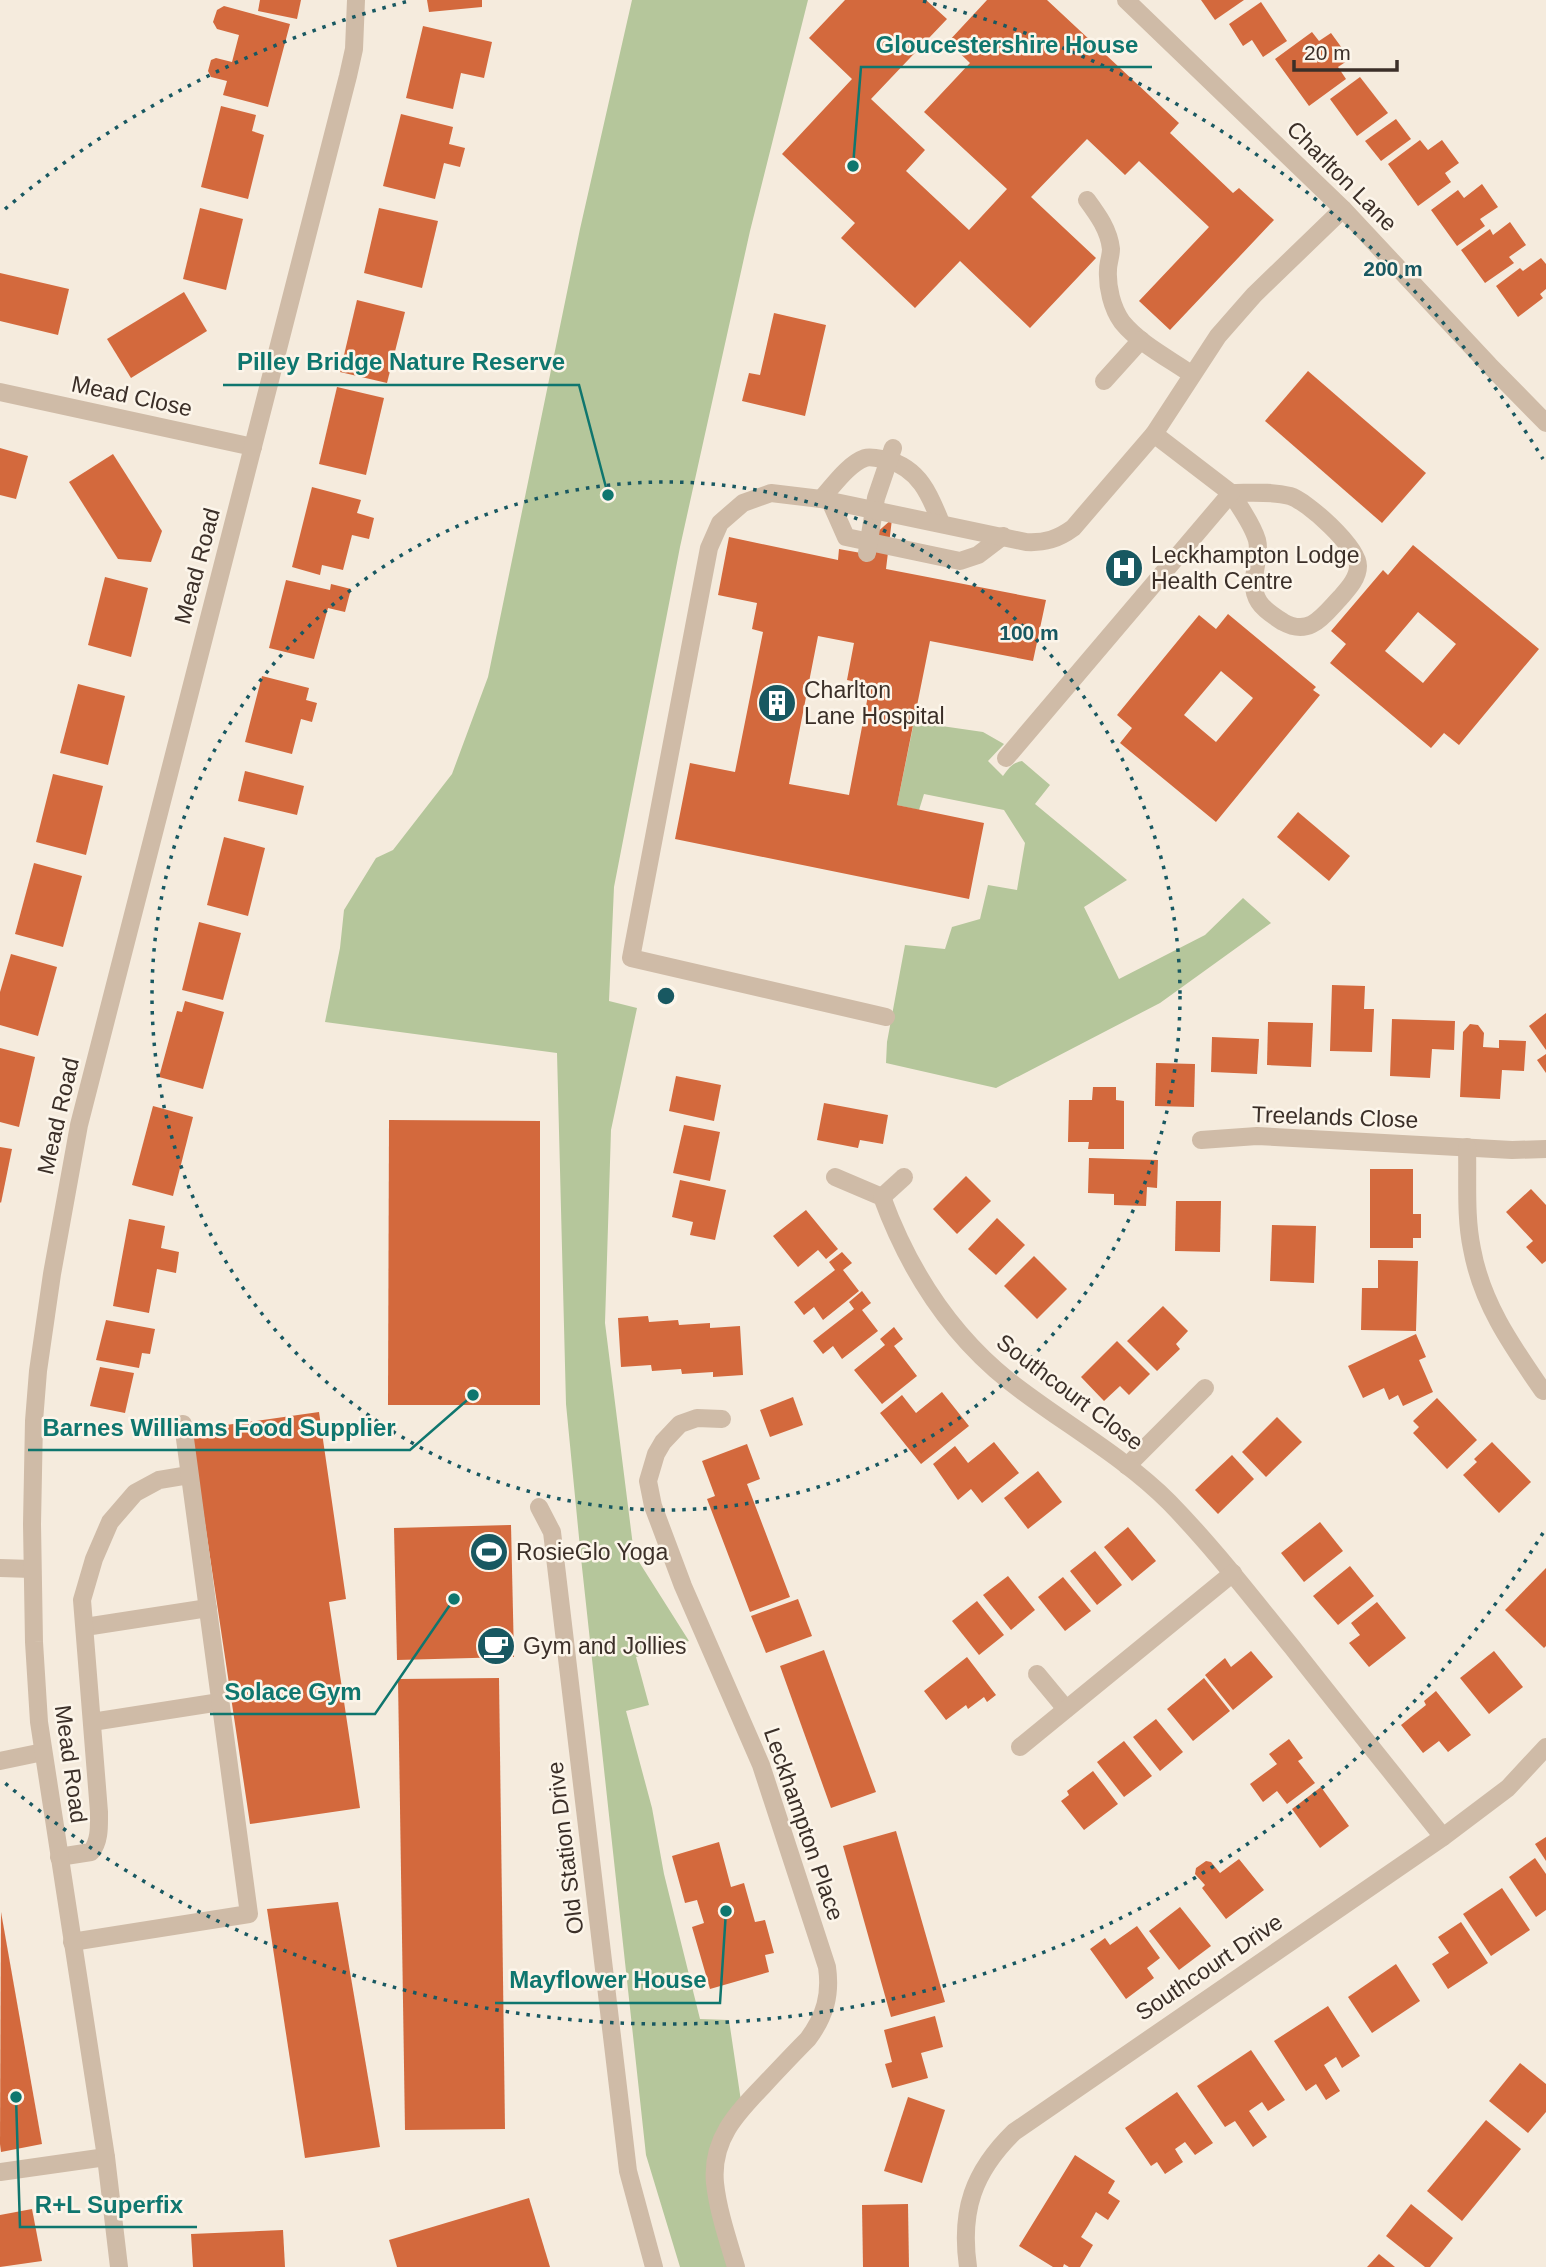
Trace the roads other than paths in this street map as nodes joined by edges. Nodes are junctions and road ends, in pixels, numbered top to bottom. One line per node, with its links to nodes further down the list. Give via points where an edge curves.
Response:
1 (356, 0): 11 (street, Mead Road, via 348,76)
2 (1126, 0): 4 (street, Charlton Lane)
3 (1087, 200): 5 (street, via 1108,235 1115,310)
4 (1343, 209): 6 (street, via 1254,295); 9 (street, Charlton Lane)
5 (1141, 340): 6 (street); 7 (street)
6 (1191, 374): 10 (street)
7 (1104, 381)
8 (0, 392): 11 (street, Mead Close)
9 (1546, 422)
10 (1154, 434): 13 (street); 17 (street, via 1062,536 1038,543)
11 (253, 447): 35 (street, Mead Road, via 79,1125 38,1371)
12 (891, 454): 14 (street, via 866,458 852,467); 15 (street); 16 (street, via 914,472)
13 (1231, 493): 13 (street, via 1293,497 1352,549 1358,566 1350,587 1317,622 1293,627 1258,601 1253,583 1257,541); 19 (street)
14 (825, 500): 15 (street); 18 (street, via 846,537); 20 (street, via 771,493 743,503 720,523 709,548 631,958)
15 (874, 510): 16 (street); 18 (street)
16 (941, 523): 17 (street)
17 (1003, 536): 18 (street, via 978,555 960,561)
18 (868, 547)
19 (1006, 758)
20 (886, 1017)
21 (1201, 1140): 22 (street, Treelands Close, via 1258,1136)
22 (1467, 1147): 23 (street, Treelands Close); 28 (street, via 1468,1221 1477,1273 1499,1326)
23 (1546, 1149)
24 (835, 1177): 26 (street)
25 (904, 1177): 26 (street)
26 (881, 1197): 31 (street, Southcourt Close, via 927,1291 978,1353 1009,1381)
27 (1205, 1388): 31 (street)
28 (1543, 1391)
29 (722, 1419): 54 (street, Leckhampton Place, via 697,1418 680,1424 663,1443 649,1481 653,1506 761,1765 829,1982 818,2026 736,2114 721,2140 715,2181)
30 (183, 1424): 32 (street)
31 (1128, 1466): 36 (street, Southcourt Close, via 1168,1501)
32 (189, 1475): 37 (street); 38 (street, via 159,1480 135,1493 110,1522 82,1600)
33 (539, 1507): 53 (street, Old Station Drive, via 552,1532 628,2171)
34 (0, 1568): 35 (street)
35 (33, 1569): 45 (street, Mead Road)
36 (1233, 1573): 41 (street); 47 (street, Southcourt Close)
37 (208, 1608): 38 (street); 40 (street)
38 (85, 1627): 42 (street)
39 (1037, 1674): 41 (street)
40 (220, 1702): 42 (street); 49 (street, via 249,1914)
41 (1066, 1709): 43 (street)
42 (92, 1722): 48 (street, via 97,1845 91,1852)
43 (1020, 1747)
44 (1546, 1747): 47 (street, Southcourt Drive, via 1508,1788)
45 (43, 1752): 46 (street); 48 (street, Mead Road)
46 (0, 1761)
47 (1443, 1837): 55 (street, Southcourt Drive, via 1014,2132 996,2149 972,2192 966,2228)
48 (59, 1857): 49 (street, Mead Road)
49 (72, 1941): 50 (street, Mead Road)
50 (106, 2157): 51 (street); 52 (street, Mead Road)
51 (0, 2172)
52 (119, 2267)
53 (654, 2267)
54 (736, 2267)
55 (968, 2267)

